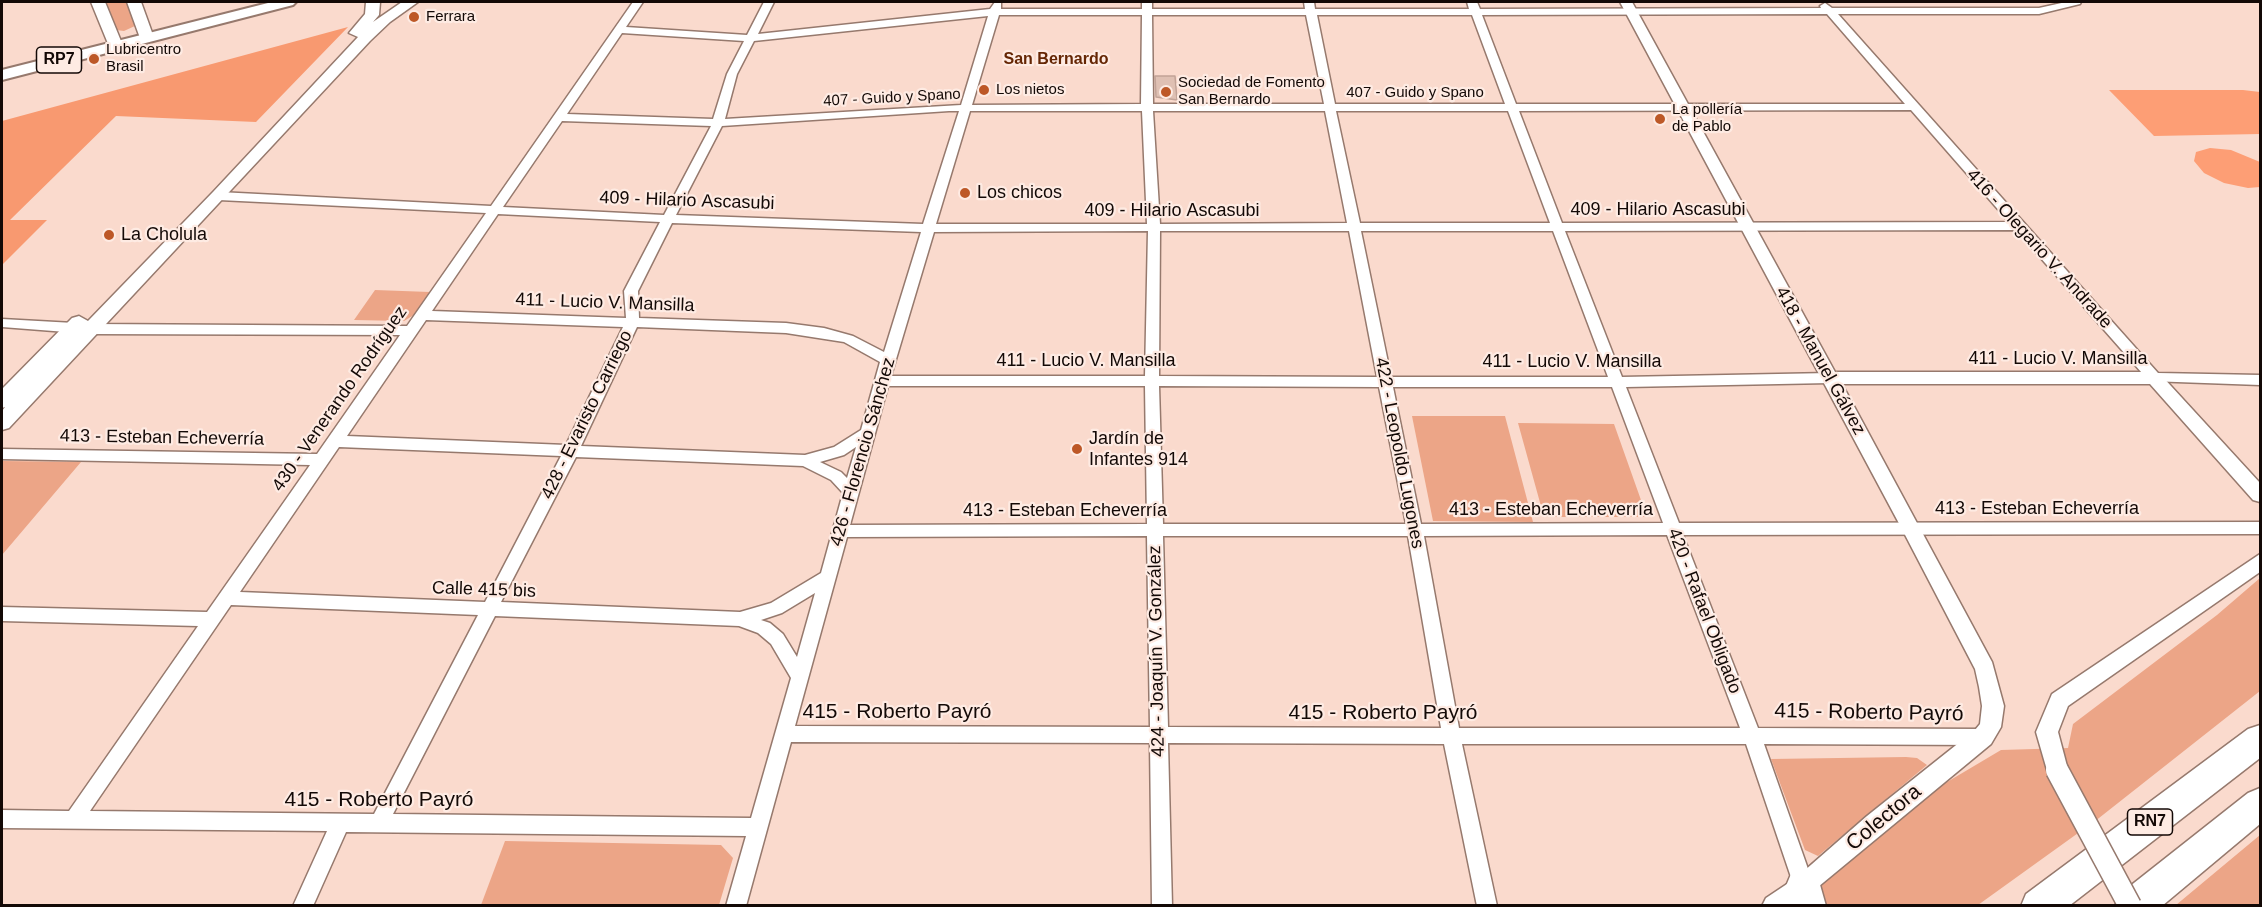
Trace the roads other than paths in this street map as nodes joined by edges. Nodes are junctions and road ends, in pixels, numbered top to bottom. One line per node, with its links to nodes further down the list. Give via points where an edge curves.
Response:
1 (98, 2): 19 (main road)
2 (134, 2): 17 (main road)
3 (259, 2): 17 (main road, RP7)
4 (288, 2): 17 (main road, RP7)
5 (639, 2): 16 (street, 430 - Venerando Rodríguez)
6 (769, 2): 18 (street, 428 - Evaristo Carriego)
7 (2076, 2): 12 (street, via 2039,11)
8 (374, 3): 9 (main road); 42 (main road, via 372,15 352,37)
9 (409, 3): 30 (main road, via 365,38)
10 (1474, 6): 11 (street); 15 (street); 27 (street, 420 - Rafael Obligado)
11 (1629, 6): 12 (street); 23 (street, 418 - Manuel Gálvez)
12 (1825, 6): 24 (street, 416 - Olegario V. Andrade)
13 (996, 7): 14 (street); 18 (street); 25 (street, 426 - Florencio Sánchez)
14 (1148, 7): 15 (street); 26 (street, 424 - Joaquín V. González)
15 (1310, 7): 22 (street, 422 - Leopoldo Lugones)
16 (619, 30): 18 (street); 28 (street, 430 - Venerando Rodríguez)
17 (145, 34): 19 (main road, RP7)
18 (750, 38): 29 (street, 428 - Evaristo Carriego, via 729,82)
19 (114, 42): 20 (main road, RP7); 21 (main road, RP7)
20 (2, 67)
21 (2, 75)
22 (1331, 107): 26 (street, 407 - Guido y Spano); 27 (street, 407 - Guido y Spano); 36 (street, 422 - Leopoldo Lugones)
23 (1684, 107): 24 (street, 407 - Guido y Spano); 27 (street, 407 - Guido y Spano); 35 (street, 418 - Manuel Gálvez)
24 (1912, 107): 33 (street, 416 - Olegario V. Andrade)
25 (966, 108): 26 (street, 407 - Guido y Spano); 29 (street, 407 - Guido y Spano); 34 (street, 426 - Florencio Sánchez)
26 (1147, 108): 38 (street, 424 - Joaquín V. González)
27 (1512, 108): 37 (street, 420 - Rafael Obligado)
28 (558, 117): 29 (street, 407 - Guido y Spano); 31 (street, 430 - Venerando Rodríguez)
29 (718, 123): 32 (street, 428 - Evaristo Carriego)
30 (219, 196): 31 (street, 409 - Hilario Ascasubi); 43 (main road)
31 (495, 210): 32 (street, 409 - Hilario Ascasubi); 39 (street, 430 - Venerando Rodríguez)
32 (669, 219): 34 (street, 409 - Hilario Ascasubi); 41 (street, 428 - Evaristo Carriego, via 631,291)
33 (2018, 226): 35 (street, 409 - Hilario Ascasubi); 47 (street, 416 - Olegario V. Andrade)
34 (929, 228): 38 (street, 409 - Hilario Ascasubi); 45 (street, 426 - Florencio Sánchez)
35 (1748, 228): 37 (street, 409 - Hilario Ascasubi); 46 (street, 418 - Manuel Gálvez)
36 (1355, 229): 37 (street, 409 - Hilario Ascasubi); 38 (street, 409 - Hilario Ascasubi); 51 (street, 422 - Leopoldo Lugones)
37 (1559, 229): 52 (street, 420 - Rafael Obligado)
38 (1154, 230): 48 (street, 424 - Joaquín V. González)
39 (422, 315): 41 (street, 411 - Lucio V. Mansilla); 44 (street, 430 - Venerando Rodríguez)
40 (2, 323): 42 (street)
41 (632, 324): 45 (street, 411 - Lucio V. Mansilla, via 810,330 848,339); 57 (street, 428 - Evaristo Carriego)
42 (73, 328): 43 (street); 53 (main road)
43 (92, 329): 44 (street); 54 (main road)
44 (411, 331): 56 (street, 430 - Venerando Rodríguez)
45 (888, 360): 50 (street, 426 - Florencio Sánchez)
46 (1830, 378): 47 (street, 411 - Lucio V. Mansilla); 52 (street, 411 - Lucio V. Mansilla); 65 (street, 418 - Manuel Gálvez)
47 (2154, 378): 49 (street, 411 - Lucio V. Mansilla); 62 (street, 416 - Olegario V. Andrade)
48 (1152, 380): 50 (street, 411 - Lucio V. Mansilla); 51 (street, 411 - Lucio V. Mansilla); 67 (street, 424 - Joaquín V. González)
49 (2260, 380)
50 (883, 381): 55 (street, 426 - Florencio Sánchez)
51 (1384, 381): 52 (street, 411 - Lucio V. Mansilla); 68 (street, 422 - Leopoldo Lugones)
52 (1619, 382): 64 (street, 420 - Rafael Obligado)
53 (2, 401)
54 (2, 423)
55 (869, 432): 60 (street, via 838,451); 61 (street, 426 - Florencio Sánchez)
56 (335, 441): 57 (street); 59 (street, 430 - Venerando Rodríguez)
57 (571, 451): 60 (street); 72 (street, 428 - Evaristo Carriego)
58 (2, 454): 59 (street, 413 - Esteban Echeverría)
59 (322, 460): 71 (street, 430 - Venerando Rodríguez)
60 (805, 461): 61 (street, via 836,476)
61 (852, 493): 66 (street, 426 - Florencio Sánchez)
62 (2260, 495)
63 (2260, 528): 65 (street, 413 - Esteban Echeverría)
64 (1673, 529): 65 (street, 413 - Esteban Echeverría); 68 (street, 413 - Esteban Echeverría); 80 (street, 420 - Rafael Obligado)
65 (1912, 529): 77 (street, 418 - Manuel Gálvez, via 1985,668 1993,706)
66 (842, 531): 67 (street, 413 - Esteban Echeverría); 70 (street, 426 - Florencio Sánchez)
67 (1155, 531): 68 (street, 413 - Esteban Echeverría); 81 (street, 424 - Joaquín V. González)
68 (1415, 531): 79 (street, 422 - Leopoldo Lugones)
69 (2260, 562): 96 (street, bridge, via 2060,700 2047,732 2057,770)
70 (827, 577): 74 (street, Calle 415 bis, via 776,608); 76 (street, 426 - Florencio Sánchez)
71 (227, 598): 72 (street, Calle 415 bis); 75 (street, 430 - Venerando Rodríguez)
72 (488, 609): 74 (street, Calle 415 bis); 86 (street, 428 - Evaristo Carriego)
73 (2, 614): 75 (street)
74 (740, 619): 76 (street, Calle 415 bis, via 764,628 777,639)
75 (212, 620): 85 (street, 430 - Venerando Rodríguez)
76 (799, 677): 78 (street, 426 - Florencio Sánchez)
77 (1987, 732): 80 (street, 415 - Roberto Payró); 89 (street, Colectora, via 1875,824)
78 (783, 734): 81 (street, 415 - Roberto Payró); 88 (street, 426 - Florencio Sánchez)
79 (1451, 735): 80 (street, 415 - Roberto Payró); 81 (street, 415 - Roberto Payró); 93 (street, 422 - Leopoldo Lugones)
80 (1751, 735): 89 (street, 420 - Rafael Obligado)
81 (1159, 736): 92 (street, 424 - Joaquín V. González)
82 (2260, 739): 95 (highway, RN7)
83 (2260, 804): 96 (highway)
84 (2, 819): 85 (street, 415 - Roberto Payró)
85 (74, 819): 87 (street, 415 - Roberto Payró)
86 (380, 821): 87 (street, 415 - Roberto Payró); 88 (street, 415 - Roberto Payró)
87 (341, 822): 90 (street)
88 (757, 827): 91 (street, 426 - Florencio Sánchez)
89 (1806, 896): 94 (street, Colectora)
90 (303, 906)
91 (736, 906)
92 (1162, 906)
93 (1487, 906)
94 (1774, 906)
95 (2039, 906)
96 (2132, 906)

